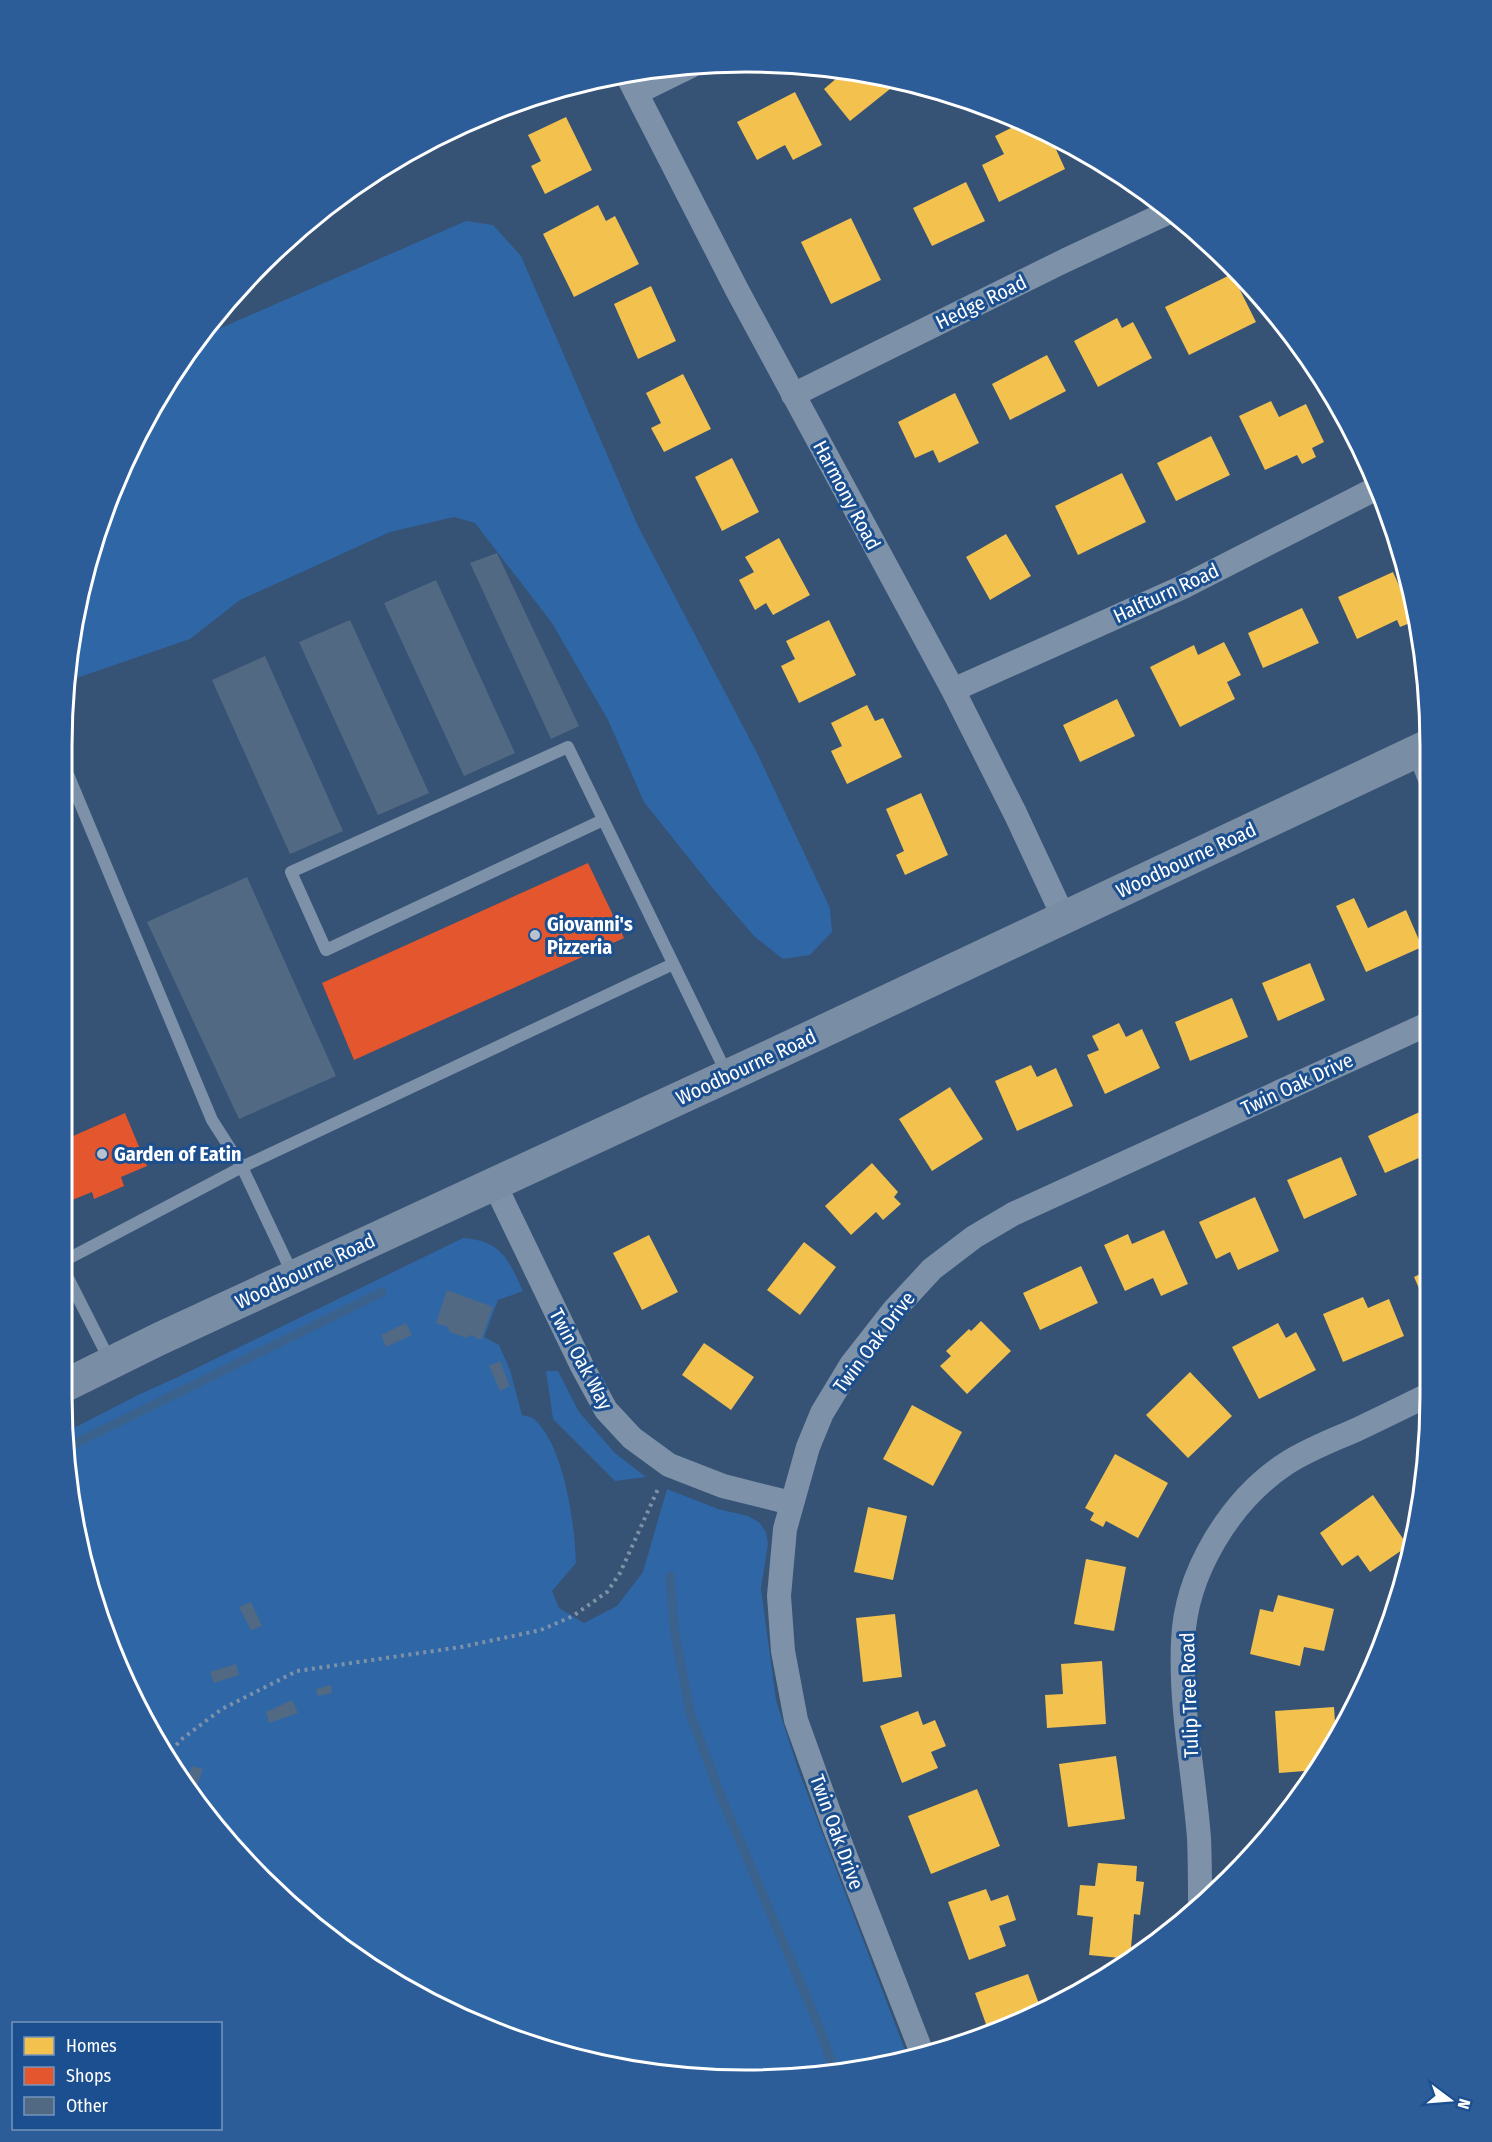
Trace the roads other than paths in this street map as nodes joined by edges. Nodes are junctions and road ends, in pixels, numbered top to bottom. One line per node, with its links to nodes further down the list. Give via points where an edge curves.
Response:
1 (631, 83): 3 (street, Harmony Road)
2 (1161, 216): 3 (street, Hedge Road)
3 (793, 395): 5 (street, Harmony Road)
4 (1370, 491): 5 (street, Halfturn Road, via 1183,587)
5 (953, 690): 9 (street, Harmony Road)
6 (1420, 762): 9 (main road, Woodbourne Road)
7 (72, 784): 13 (lane, via 212,1120)
8 (603, 820): 8 (lane, via 568,747 291,872 326,950); 10 (lane)
9 (1064, 918): 12 (main road, Woodbourne Road)
10 (674, 964): 12 (lane); 13 (lane)
11 (1420, 1028): 21 (street, Twin Oak Drive, via 1013,1214 974,1237 932,1269 851,1365 822,1413)
12 (728, 1075): 14 (main road, Woodbourne Road)
13 (242, 1167): 15 (lane); 16 (lane)
14 (494, 1183): 16 (main road, Woodbourne Road); 21 (street, Twin Oak Way, via 606,1410 632,1438 669,1465 723,1486)
15 (72, 1259)
16 (293, 1276): 18 (main road, Woodbourne Road)
17 (72, 1284): 18 (lane)
18 (111, 1362): 19 (main road, Woodbourne Road)
19 (72, 1382)
20 (1420, 1399): 22 (street, Tulip Tree Road, via 1286,1464 1249,1494 1228,1519 1202,1566 1191,1592 1182,1641)
21 (791, 1503): 23 (street, Twin Oak Drive, via 779,1596 783,1651 796,1720)
22 (1200, 1894)
23 (920, 2047)

